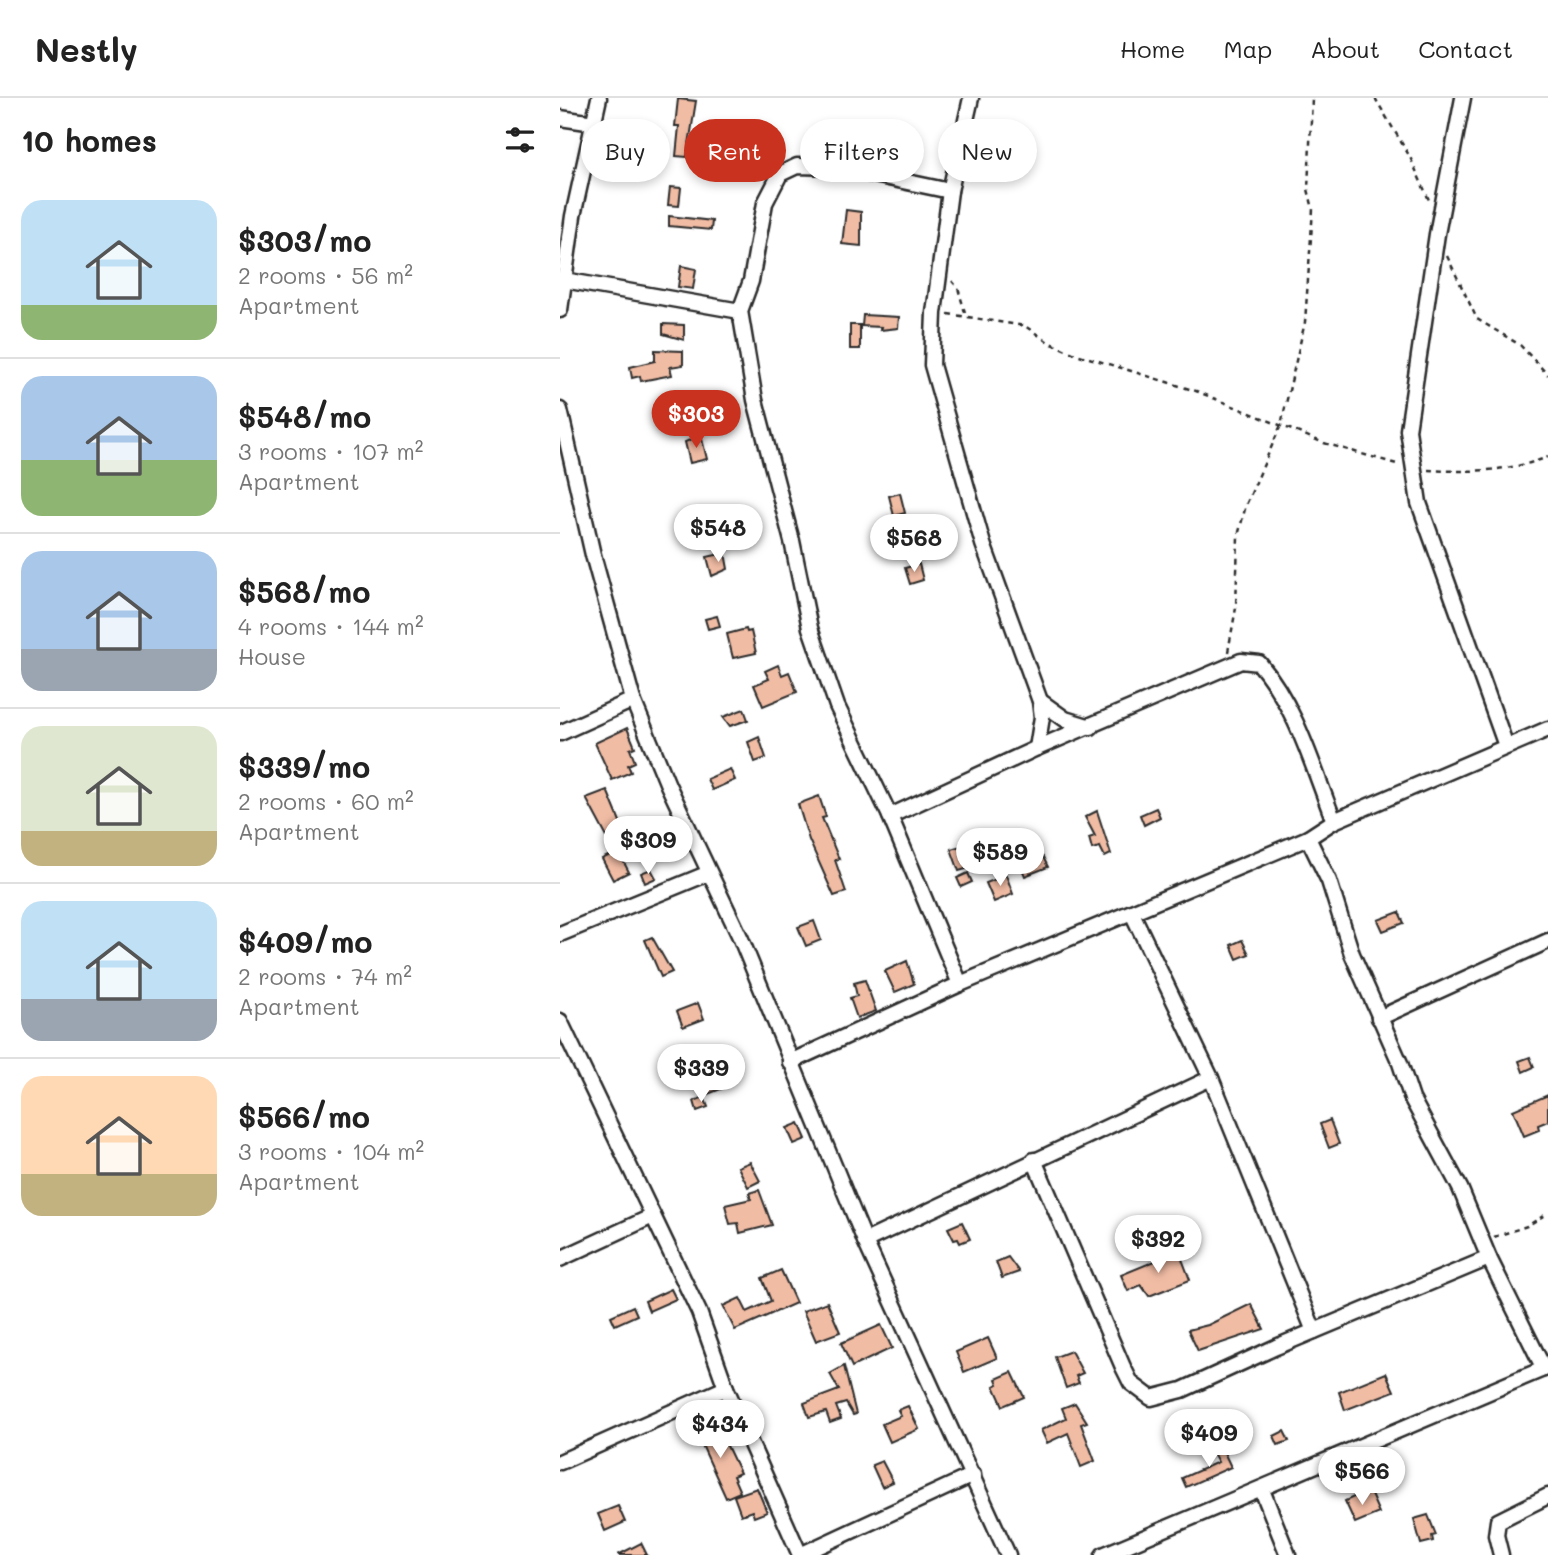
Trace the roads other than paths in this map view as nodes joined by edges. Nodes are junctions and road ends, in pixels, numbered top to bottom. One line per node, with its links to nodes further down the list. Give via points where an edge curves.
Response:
1 (599, 98): 5 (street)
2 (971, 98): 8 (street)
3 (1463, 98): 18 (street, via 1408,430 1419,503)
4 (560, 118): 6 (street)
5 (595, 119)
6 (581, 120)
7 (581, 180): 9 (street)
8 (950, 191): 11 (street, via 836,167 797,166 780,174 765,203 751,281); 14 (street, via 932,365 983,544)
9 (564, 280): 10 (street); 11 (street)
10 (560, 310)
11 (740, 311): 20 (street, via 755,400 810,628 837,706)
12 (560, 410): 13 (street, via 596,569)
13 (633, 700): 17 (street); 23 (street)
14 (1040, 701): 15 (street, via 1065,719); 19 (street)
15 (1091, 727): 19 (street); 21 (street, via 1241,661 1259,663 1289,709)
16 (1548, 729): 18 (street)
17 (560, 733)
18 (1506, 746): 21 (street)
19 (1037, 748): 20 (street)
20 (890, 816): 27 (street)
21 (1334, 821): 22 (street)
22 (1308, 838): 24 (street); 28 (street, via 1329,881)
23 (709, 873): 25 (street); 30 (street)
24 (1132, 913): 27 (street); 31 (street)
25 (560, 934)
26 (1548, 941): 28 (street)
27 (960, 984): 30 (street)
28 (1379, 1018): 35 (street, via 1412,1099 1460,1188)
29 (560, 1021): 33 (street)
30 (790, 1062): 34 (street)
31 (1211, 1078): 32 (street); 37 (street)
32 (1034, 1160): 34 (street); 37 (street, via 1123,1367 1131,1382 1151,1398 1182,1390)
33 (653, 1216): 36 (street); 39 (street, via 699,1312)
34 (865, 1241): 41 (street)
35 (1489, 1258): 37 (street); 38 (street)
36 (560, 1259)
37 (1314, 1331)
38 (1546, 1368): 42 (street)
39 (726, 1388): 40 (street); 44 (street)
40 (560, 1462)
41 (973, 1475): 44 (street); 45 (street)
42 (1262, 1490): 46 (street); 47 (street)
43 (1548, 1496): 48 (street, via 1498,1521)
44 (800, 1555)
45 (1008, 1555)
46 (1103, 1555)
47 (1288, 1555)
48 (1501, 1555)

